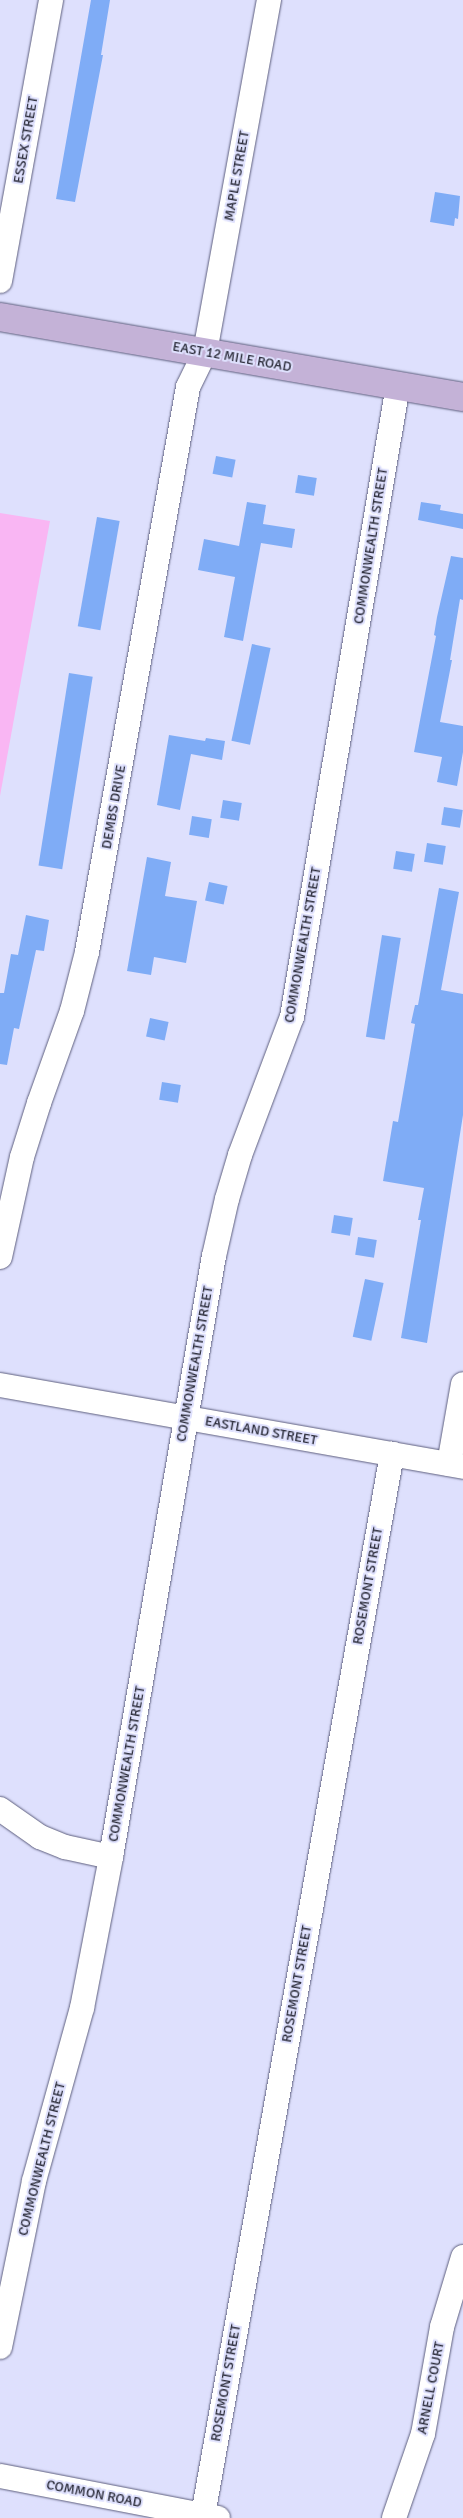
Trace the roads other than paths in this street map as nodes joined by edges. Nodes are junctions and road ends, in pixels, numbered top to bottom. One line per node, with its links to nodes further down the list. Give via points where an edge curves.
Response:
1 (51, 0): 3 (street, ESSEX STREET)
2 (269, 0): 5 (street, MAPLE STREET)
3 (0, 281)
4 (0, 317): 5 (main road, EAST 12 MILE ROAD)
5 (205, 352): 6 (main road, EAST 12 MILE ROAD); 8 (street, DEMBS DRIVE, via 188,387 87,952 72,1011 22,1157)
6 (398, 386): 7 (main road, EAST 12 MILE ROAD); 11 (street, COMMONWEALTH STREET, via 292,1017 240,1155 227,1199)
7 (463, 397)
8 (0, 1257)
9 (0, 1384): 11 (street, EASTLAND STREET)
10 (463, 1384): 13 (street)
11 (186, 1417): 12 (street, EASTLAND STREET); 15 (street, COMMONWEALTH STREET)
12 (392, 1454): 13 (street, EASTLAND STREET); 20 (street, ROSEMONT STREET)
13 (456, 1466)
14 (0, 1809): 15 (street, via 40,1837)
15 (111, 1858): 17 (street, COMMONWEALTH STREET, via 82,2008 34,2181)
16 (463, 2257): 21 (street, ARNELL COURT, via 442,2327 423,2434)
17 (0, 2347)
18 (0, 2476): 19 (street, COMMON ROAD)
19 (120, 2508): 20 (street, COMMON ROAD)
20 (210, 2517)
21 (394, 2518)

